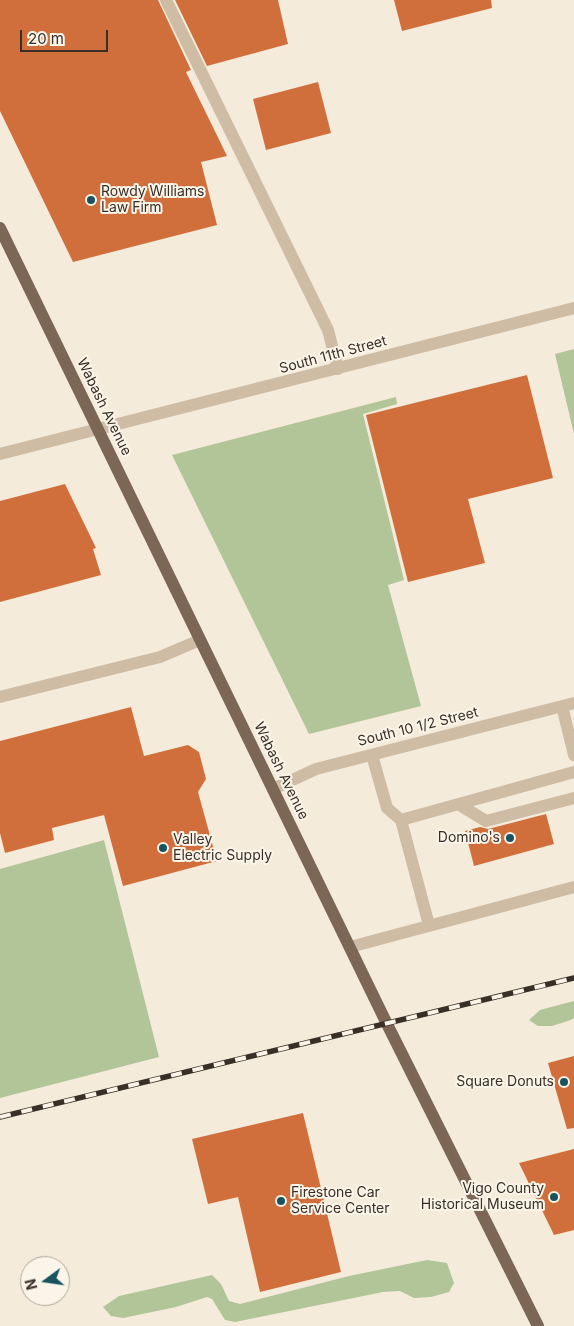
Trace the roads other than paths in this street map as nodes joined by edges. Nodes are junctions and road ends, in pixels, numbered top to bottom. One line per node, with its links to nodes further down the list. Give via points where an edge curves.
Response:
1 (166, 0): 4 (street, via 324,322)
2 (0, 228): 5 (main road, Wabash Avenue)
3 (574, 308): 4 (street, South 11th Street)
4 (338, 369): 5 (street, South 11th Street)
5 (99, 430): 6 (street, South 11th Street); 7 (main road, Wabash Avenue)
6 (0, 454)
7 (200, 640): 8 (street, via 160,657); 13 (main road, Wabash Avenue)
8 (0, 696)
9 (568, 705): 10 (street, South 10 1/2 Street); 11 (street)
10 (372, 755): 13 (street, South 10 1/2 Street, via 316,769); 16 (street, via 387,808)
11 (574, 755)
12 (574, 772): 15 (street)
13 (273, 789): 19 (main road, Wabash Avenue)
14 (574, 798): 15 (street, via 486,821)
15 (458, 804): 16 (street)
16 (401, 820): 18 (street)
17 (574, 887): 18 (street)
18 (429, 925): 19 (street)
19 (350, 947): 20 (main road, Wabash Avenue)
20 (538, 1326)

